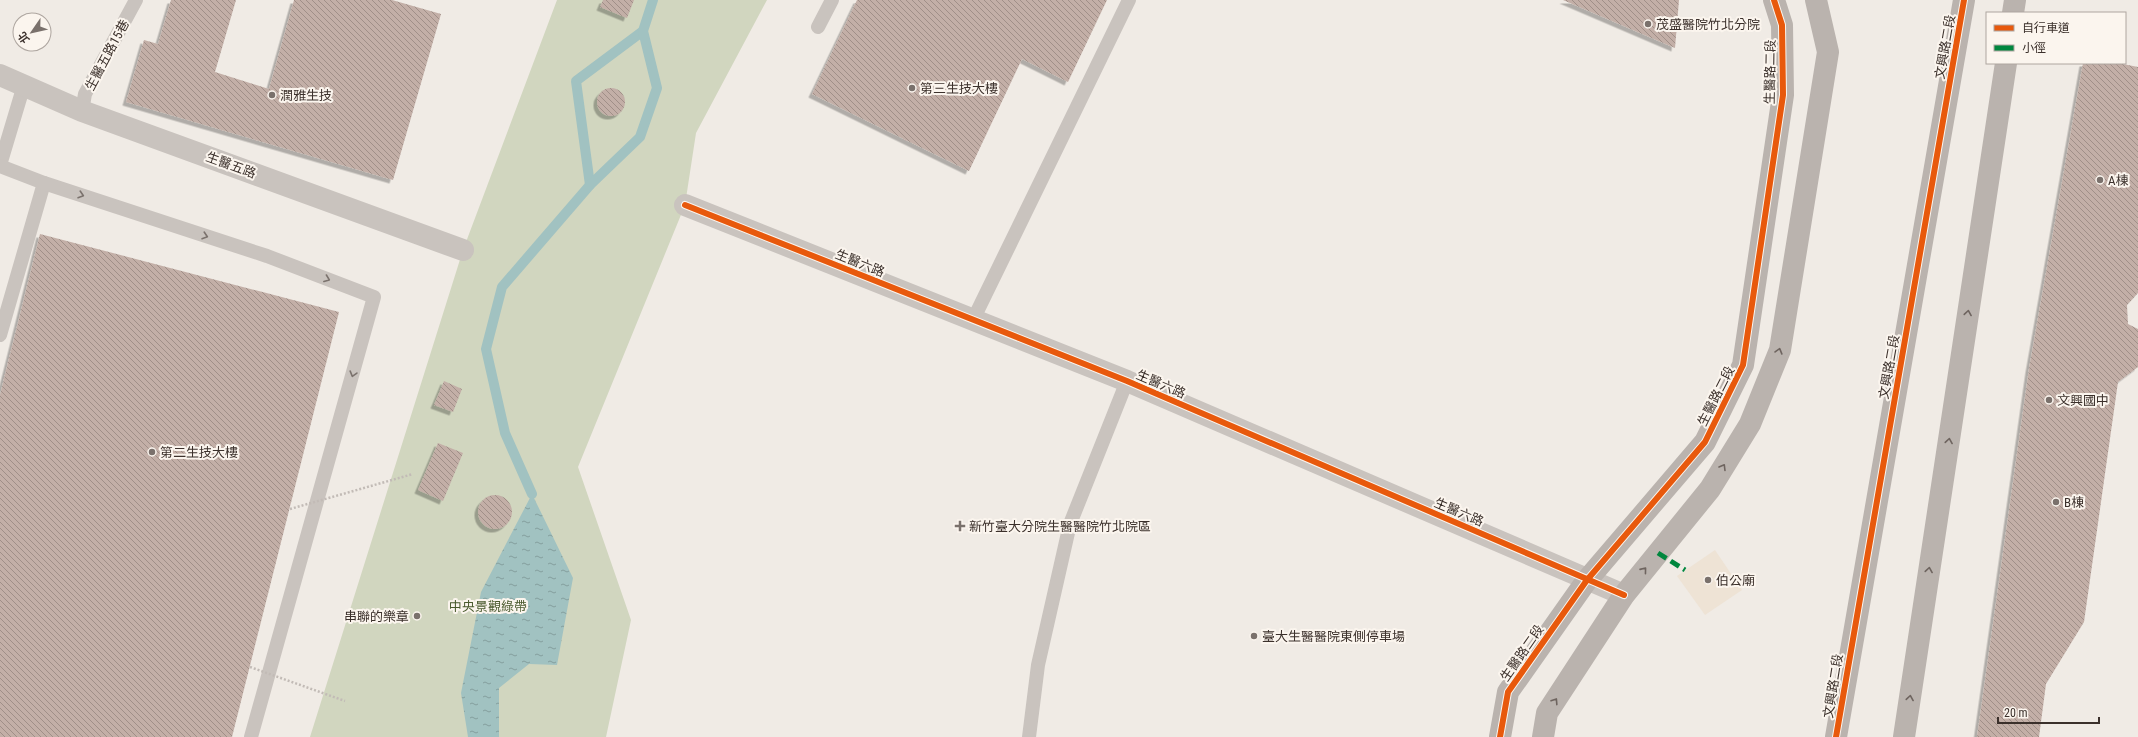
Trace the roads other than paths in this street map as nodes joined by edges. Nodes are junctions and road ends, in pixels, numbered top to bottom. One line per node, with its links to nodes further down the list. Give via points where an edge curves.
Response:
1 (136, 0): 13 (lane, 生醫五路15巷, via 86,94)
2 (832, 0): 9 (lane)
3 (1129, 0): 18 (lane)
4 (1774, 0): 21 (street, 生醫路二段, via 1782,25 1783,95 1743,365 1705,442)
5 (1816, 0): 22 (street, one-way to 5, via 1710,489 1750,424 1780,350 1828,52)
6 (1964, 0): 27 (street, 文興路二段)
7 (2015, 0): 8 (street)
8 (2013, 12)
9 (818, 27)
10 (2006, 64): 28 (street, one-way to 10)
11 (0, 75): 12 (street, 生醫五路)
12 (24, 85): 13 (street, 生醫五路); 14 (lane)
13 (82, 111): 17 (street, 生醫五路)
14 (0, 165): 15 (lane)
15 (44, 183): 19 (lane); 23 (lane, one-way to 23, via 267,256 374,297)
16 (685, 205): 18 (street, 生醫六路)
17 (463, 250)
18 (973, 320): 20 (street, 生醫六路)
19 (0, 335)
20 (1127, 381): 21 (street, 生醫六路); 24 (lane, via 1070,524 1038,664)
21 (1587, 580): 22 (street, 生醫六路); 25 (street, 生醫路二段, via 1508,692)
22 (1624, 595): 26 (street, one-way to 22, via 1547,713)
23 (251, 737)
24 (1030, 737)
25 (1500, 737)
26 (1543, 737)
27 (1836, 737)
28 (1904, 737)

